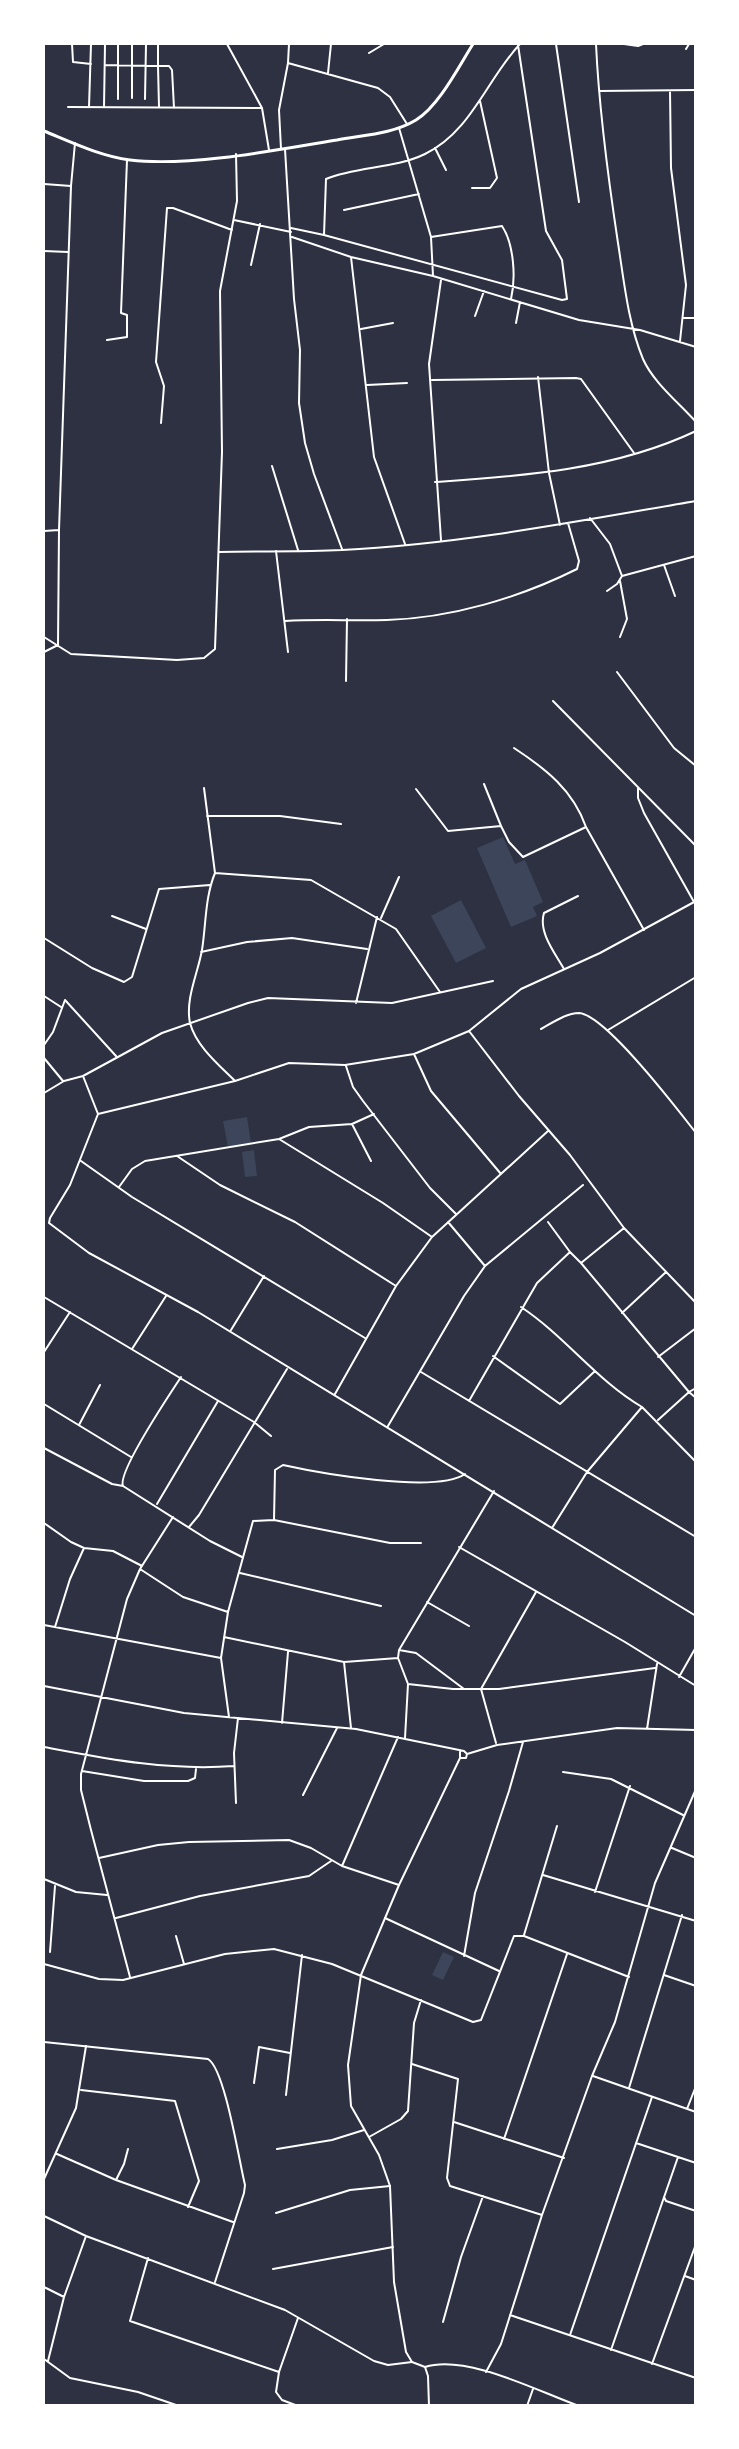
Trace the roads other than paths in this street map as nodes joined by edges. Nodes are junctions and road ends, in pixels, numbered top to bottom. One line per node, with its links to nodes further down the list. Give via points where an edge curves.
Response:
1 (72, 44): 22 (street, via 73,62)
2 (91, 44): 22 (street)
3 (105, 44): 23 (street)
4 (118, 44): 24 (street)
5 (132, 44): 25 (street)
6 (146, 44): 26 (street)
7 (158, 44): 27 (street)
8 (227, 44): 41 (street)
9 (289, 44): 21 (street)
10 (330, 44): 28 (street)
11 (384, 44): 20 (street)
12 (471, 44): 42 (main road, via 428,108)
13 (519, 44): 35 (street); 73 (street, via 546,231 562,260 568,297 562,300)
14 (555, 44): 57 (street)
15 (596, 44): 30 (street)
16 (624, 44): 17 (street)
17 (643, 44)
18 (689, 44): 19 (street)
19 (686, 49)
20 (369, 53)
21 (288, 63): 28 (street); 47 (street, via 279,110)
22 (91, 64): 37 (street)
23 (105, 65): 24 (street); 38 (street)
24 (118, 65): 25 (street); 33 (street)
25 (132, 65): 26 (street); 32 (street)
26 (146, 65): 27 (street); 34 (street)
27 (158, 66): 39 (street); 40 (street, via 171,67)
28 (328, 73): 42 (street, via 378,88 390,97)
29 (696, 90): 31 (street)
30 (598, 91): 31 (street); 83 (street)
31 (670, 91): 78 (street, via 671,168 686,285)
32 (132, 98)
33 (118, 99)
34 (145, 99)
35 (480, 101): 46 (street, via 456,131); 55 (street, via 497,178 490,188)
36 (68, 107): 37 (street)
37 (89, 107): 38 (street)
38 (104, 107): 39 (street)
39 (159, 107): 40 (street)
40 (174, 108): 41 (street)
41 (262, 108): 48 (street)
42 (407, 124): 43 (main road)
43 (398, 128): 47 (main road); 51 (street)
44 (44, 131): 45 (main road)
45 (75, 143): 50 (main road); 54 (street)
46 (435, 148): 51 (street); 52 (street)
47 (283, 149): 48 (main road); 61 (street)
48 (269, 150): 49 (main road)
49 (236, 154): 50 (main road); 59 (street)
50 (127, 160): 84 (street, via 121,313 127,315 127,337)
51 (409, 160): 56 (street); 64 (street, via 326,179)
52 (446, 170)
53 (44, 184): 54 (street)
54 (71, 186): 67 (street)
55 (472, 188)
56 (419, 194): 58 (street); 65 (street)
57 (579, 202)
58 (344, 210)
59 (234, 220): 60 (street); 62 (street)
60 (260, 224): 63 (street); 69 (street)
61 (291, 228): 63 (street); 64 (street)
62 (232, 230): 92 (street, via 167,208 156,362 164,386); 109 (street, via 220,283)
63 (291, 235): 68 (street); 107 (street, via 300,350 299,404 305,443)
64 (324, 235): 70 (street)
65 (431, 237): 70 (street); 73 (street, via 502,226)
66 (44, 251): 67 (street)
67 (68, 252): 102 (street)
68 (351, 257): 71 (street); 82 (street)
69 (251, 265)
70 (434, 265): 71 (street); 73 (street)
71 (433, 276): 72 (street)
72 (441, 279): 74 (street); 88 (street, via 430,348)
73 (514, 286): 75 (street)
74 (484, 291): 75 (street); 77 (street)
75 (511, 299): 76 (street)
76 (520, 302): 81 (street); 83 (street, via 579,320)
77 (475, 316)
78 (684, 318): 79 (street); 85 (street)
79 (696, 318)
80 (393, 322): 82 (street)
81 (516, 323)
82 (361, 328): 90 (street)
83 (634, 329): 85 (street); 91 (street, via 648,369)
84 (107, 340)
85 (680, 341): 86 (street)
86 (696, 347)
87 (538, 377): 88 (street); 94 (street, via 581,379); 96 (street)
88 (432, 380): 97 (street)
89 (407, 383): 90 (street)
90 (367, 385): 105 (street, via 374,457)
91 (696, 422)
92 (161, 423)
93 (696, 432): 94 (street)
94 (634, 454): 96 (street)
95 (272, 465): 106 (street)
96 (549, 473): 97 (street); 101 (street)
97 (435, 482): 104 (street)
98 (696, 501): 99 (street)
99 (590, 518): 100 (street); 112 (street, via 610,544)
100 (568, 523): 101 (street); 116 (street, via 579,566 561,577 448,612 388,620)
101 (560, 525): 104 (street)
102 (59, 530): 103 (street); 120 (street)
103 (44, 531)
104 (441, 540): 105 (street)
105 (405, 544): 107 (street)
106 (298, 550): 107 (street); 108 (street)
107 (342, 550)
108 (276, 551): 109 (street); 117 (street)
109 (219, 552): 120 (street, via 215,649 208,656 177,660 71,654)
110 (696, 556): 111 (street)
111 (664, 565): 112 (street); 115 (street)
112 (622, 576): 113 (street)
113 (620, 581): 114 (street); 119 (street, via 627,620)
114 (607, 591)
115 (675, 596)
116 (347, 620): 117 (street); 124 (street)
117 (285, 621): 122 (street)
118 (44, 637): 120 (street)
119 (620, 637)
120 (58, 645): 121 (street)
121 (44, 652)
122 (288, 652)
123 (616, 672): 127 (street, via 674,748)
124 (346, 681)
125 (553, 701): 130 (street)
126 (514, 748): 135 (street, via 568,791)
127 (696, 766)
128 (484, 784): 134 (street)
129 (204, 788): 132 (street)
130 (638, 788): 136 (street); 141 (street, via 644,813)
131 (416, 789): 134 (street, via 448,831)
132 (207, 816): 133 (street, via 280,816); 137 (street)
133 (341, 824)
134 (501, 826): 135 (street, via 523,857)
135 (586, 827): 145 (street)
136 (696, 846)
137 (215, 873): 139 (street); 143 (street, via 311,880 354,907)
138 (399, 877): 143 (street)
139 (210, 885): 144 (street, via 159,889); 148 (street)
140 (578, 896): 149 (street, via 543,917 547,938)
141 (695, 901): 145 (street)
142 (112, 916): 144 (street)
143 (379, 917): 147 (street); 152 (street, via 402,935)
144 (146, 930): 146 (street, via 132,977 124,982 92,968)
145 (644, 930): 149 (street)
146 (44, 938)
147 (367, 949): 148 (street, via 292,938); 154 (street)
148 (201, 952): 156 (street, via 190,1001)
149 (564, 969): 159 (street, via 521,989)
150 (696, 977): 158 (street)
151 (492, 981): 152 (street)
152 (440, 992): 154 (street, via 392,1003)
153 (44, 996): 155 (street)
154 (356, 1003): 156 (street, via 268,998)
155 (61, 1007): 160 (street); 162 (street, via 67,1000)
156 (190, 1024): 162 (street); 166 (street, via 211,1057)
157 (541, 1029): 158 (street, via 580,1013)
158 (608, 1030): 173 (street)
159 (469, 1031): 161 (street); 172 (street)
160 (44, 1045)
161 (414, 1054): 164 (street); 178 (street, via 431,1091)
162 (116, 1056): 165 (street)
163 (44, 1058): 167 (street)
164 (345, 1065): 166 (street, via 289,1063); 170 (street, via 353,1086)
165 (83, 1076): 167 (street); 169 (street)
166 (235, 1081): 169 (street)
167 (64, 1082): 168 (street)
168 (44, 1093)
169 (98, 1114): 176 (street)
170 (374, 1114): 171 (street); 181 (street, via 430,1188)
171 (352, 1124): 174 (street, via 309,1128); 177 (street)
172 (548, 1131): 178 (street); 184 (street)
173 (696, 1133)
174 (279, 1139): 175 (street); 185 (street)
175 (177, 1156): 180 (street, via 139,1163); 191 (street, via 220,1185 295,1222)
176 (81, 1161): 180 (street); 192 (street, via 49,1223 89,1252)
177 (371, 1161)
178 (501, 1174): 181 (street)
179 (583, 1185): 188 (street)
180 (119, 1187): 190 (street)
181 (456, 1214): 182 (street)
182 (448, 1222): 185 (street); 188 (street)
183 (548, 1222): 186 (street)
184 (624, 1228): 187 (street); 189 (street)
185 (432, 1237): 191 (street)
186 (570, 1252): 187 (street); 195 (street, via 537,1283)
187 (581, 1263): 197 (street)
188 (485, 1266): 207 (street)
189 (666, 1272): 194 (street); 197 (street)
190 (264, 1276): 199 (street); 200 (street)
191 (396, 1286): 200 (street)
192 (167, 1295): 199 (street); 201 (street)
193 (44, 1297): 196 (street)
194 (696, 1303)
195 (521, 1307): 203 (street); 206 (street, via 549,1325)
196 (70, 1312): 201 (street); 202 (street)
197 (621, 1313): 204 (street)
198 (696, 1328): 204 (street)
199 (230, 1331): 205 (street)
200 (365, 1338): 212 (street)
201 (132, 1349): 208 (street)
202 (44, 1352)
203 (493, 1356): 206 (street, via 560,1404); 215 (street)
204 (658, 1357): 211 (street)
205 (287, 1369): 212 (street); 219 (street)
206 (595, 1371): 217 (street, via 620,1394)
207 (421, 1372): 215 (street); 221 (street)
208 (181, 1377): 214 (street); 224 (street)
209 (100, 1385): 220 (street)
210 (696, 1388): 211 (street)
211 (689, 1392): 213 (street); 218 (street)
212 (334, 1395): 221 (street)
213 (696, 1398)
214 (218, 1401): 219 (street); 230 (street)
215 (469, 1401): 226 (street)
216 (44, 1404): 220 (street)
217 (642, 1407): 218 (street); 226 (street)
218 (657, 1420): 225 (street)
219 (254, 1422): 222 (street); 234 (street)
220 (80, 1425): 224 (street)
221 (388, 1426): 227 (street)
222 (271, 1436)
223 (44, 1448): 228 (street)
224 (132, 1457): 228 (street, via 122,1476)
225 (696, 1462)
226 (587, 1472): 235 (street); 236 (street)
227 (465, 1474): 229 (street); 232 (street, via 455,1479 387,1481 283,1465 275,1470)
228 (123, 1486): 230 (street)
229 (494, 1491): 235 (street); 238 (street)
230 (156, 1505): 231 (street)
231 (173, 1517): 234 (street); 241 (street)
232 (274, 1520): 237 (street, via 390,1543); 240 (street, via 253,1521)
233 (44, 1523): 239 (street)
234 (189, 1527): 240 (street)
235 (552, 1528): 247 (street)
236 (696, 1537)
237 (421, 1543)
238 (459, 1546): 243 (street); 244 (street)
239 (84, 1548): 241 (street, via 113,1551); 250 (street)
240 (243, 1558): 242 (street)
241 (141, 1568): 246 (street, via 183,1597); 252 (street)
242 (240, 1573): 245 (street); 246 (street)
243 (536, 1592): 259 (street, via 626,1642); 266 (street)
244 (427, 1602): 249 (street); 254 (street)
245 (381, 1606)
246 (228, 1612): 251 (street)
247 (696, 1616)
248 (44, 1625): 250 (street)
249 (469, 1626)
250 (55, 1628): 252 (street)
251 (224, 1636): 255 (street); 256 (street)
252 (116, 1638): 256 (street); 267 (street)
253 (696, 1647): 261 (street)
254 (399, 1650): 257 (street); 265 (street, via 416,1653)
255 (288, 1652): 258 (street); 270 (street)
256 (221, 1658): 268 (street)
257 (398, 1658): 258 (street); 262 (street)
258 (344, 1662): 272 (street)
259 (657, 1664): 260 (street); 261 (street)
260 (655, 1668): 266 (street); 273 (street)
261 (679, 1677): 264 (street)
262 (408, 1684): 265 (street); 276 (street)
263 (44, 1686): 267 (street)
264 (696, 1686)
265 (464, 1689): 266 (street)
266 (481, 1689): 278 (street)
267 (100, 1697): 268 (street); 282 (street)
268 (229, 1717): 269 (street)
269 (238, 1718): 270 (street); 284 (street)
270 (282, 1723): 271 (street)
271 (337, 1728): 272 (street); 290 (street)
272 (351, 1728): 275 (street)
273 (647, 1730): 274 (street); 277 (street, via 617,1728)
274 (696, 1730)
275 (398, 1737): 276 (street); 298 (street)
276 (405, 1738): 280 (street)
277 (523, 1742): 278 (street); 315 (street, via 475,1893)
278 (497, 1745): 281 (street)
279 (44, 1747): 282 (street)
280 (460, 1752): 281 (street); 283 (street)
281 (467, 1754): 283 (street)
282 (86, 1755): 285 (street, via 132,1764); 286 (street)
283 (460, 1758): 302 (street)
284 (234, 1766): 285 (street); 291 (street)
285 (195, 1769): 286 (street, via 192,1781 144,1781)
286 (82, 1770): 295 (street, via 81,1790)
287 (564, 1772): 288 (street)
288 (630, 1786): 292 (street); 303 (street)
289 (696, 1789): 292 (street)
290 (303, 1795)
291 (236, 1803)
292 (683, 1815): 294 (street)
293 (557, 1826): 299 (street)
294 (672, 1848): 296 (street); 305 (street, via 655,1883)
295 (99, 1858): 297 (street, via 189,1842 289,1840); 304 (street)
296 (696, 1858)
297 (332, 1861): 298 (street); 308 (street, via 309,1876 200,1896)
298 (342, 1866): 302 (street)
299 (543, 1875): 303 (street); 311 (street)
300 (44, 1879): 301 (street)
301 (55, 1885): 304 (street); 312 (street)
302 (399, 1885): 307 (street)
303 (595, 1892): 305 (street)
304 (108, 1895): 308 (street)
305 (649, 1907): 306 (street); 322 (street)
306 (682, 1915): 309 (street); 320 (street)
307 (384, 1917): 315 (street); 319 (street)
308 (116, 1918): 321 (street)
309 (696, 1921)
310 (176, 1936): 317 (street)
311 (524, 1936): 313 (street); 318 (street, via 512,1938)
312 (50, 1952)
313 (567, 1954): 322 (street); 341 (street)
314 (302, 1955): 317 (street, via 263,1949); 319 (street); 327 (street)
315 (464, 1956): 318 (street)
316 (44, 1964): 321 (street, via 99,1979)
317 (184, 1964): 321 (street)
318 (499, 1971): 324 (street, via 477,2022)
319 (361, 1975): 324 (street); 339 (street, via 347,2080 351,2106)
320 (664, 1975): 323 (street); 332 (street)
321 (130, 1977)
322 (629, 1977): 329 (street)
323 (696, 1986)
324 (421, 2000): 328 (street, via 414,2023)
325 (44, 2042): 326 (street)
326 (86, 2045): 333 (street); 359 (street, via 213,2062 223,2086 245,2185)
327 (290, 2053): 330 (street, via 259,2048); 334 (street)
328 (412, 2064): 338 (street, via 458,2079); 340 (street, via 408,2111)
329 (592, 2076): 332 (street); 347 (street)
330 (254, 2084)
331 (696, 2086): 336 (street)
332 (629, 2088): 335 (street)
333 (81, 2090): 345 (street); 354 (street, via 175,2101 199,2181)
334 (286, 2095)
335 (652, 2097): 336 (street); 342 (street)
336 (687, 2109): 337 (street)
337 (696, 2112)
338 (454, 2122): 341 (street); 352 (street, via 447,2183)
339 (364, 2130): 340 (street); 344 (street)
340 (369, 2137): 351 (street)
341 (504, 2139): 347 (street)
342 (635, 2143): 346 (street); 373 (street)
343 (128, 2149): 350 (street)
344 (277, 2149)
345 (57, 2154): 349 (street); 350 (street)
346 (678, 2157): 348 (street); 353 (street)
347 (564, 2158): 357 (street)
348 (696, 2163)
349 (44, 2179)
350 (116, 2180): 354 (street)
351 (390, 2186): 356 (street, via 350,2190); 362 (street)
352 (483, 2196): 357 (street); 372 (street)
353 (664, 2197): 355 (street); 374 (street)
354 (188, 2207): 359 (street)
355 (696, 2211)
356 (276, 2213)
357 (542, 2215): 370 (street)
358 (44, 2216): 360 (street)
359 (234, 2222): 367 (street)
360 (86, 2236): 363 (street); 369 (street)
361 (696, 2244): 365 (street)
362 (393, 2247): 364 (street); 377 (street, via 401,2330)
363 (148, 2258): 367 (street); 380 (street, via 130,2321)
364 (273, 2269)
365 (685, 2276): 366 (street); 378 (street)
366 (696, 2280)
367 (215, 2282): 371 (street)
368 (44, 2287): 369 (street)
369 (64, 2297): 376 (street)
370 (510, 2315): 373 (street); 381 (street)
371 (298, 2318): 377 (street, via 374,2361 388,2365); 380 (street)
372 (443, 2322)
373 (570, 2335): 374 (street)
374 (611, 2350): 378 (street)
375 (44, 2359): 376 (street)
376 (48, 2361): 384 (street, via 70,2378)
377 (412, 2362): 379 (street)
378 (652, 2364): 382 (street)
379 (425, 2367): 381 (street, via 439,2362 454,2363); 388 (street)
380 (279, 2372): 387 (street, via 278,2397)
381 (486, 2372): 383 (street)
382 (696, 2378)
383 (532, 2389): 389 (street); 390 (street)
384 (162, 2400): 385 (street); 386 (street)
385 (160, 2406)
386 (179, 2406)
387 (298, 2406)
388 (429, 2406)
389 (527, 2406)
390 (579, 2406)

